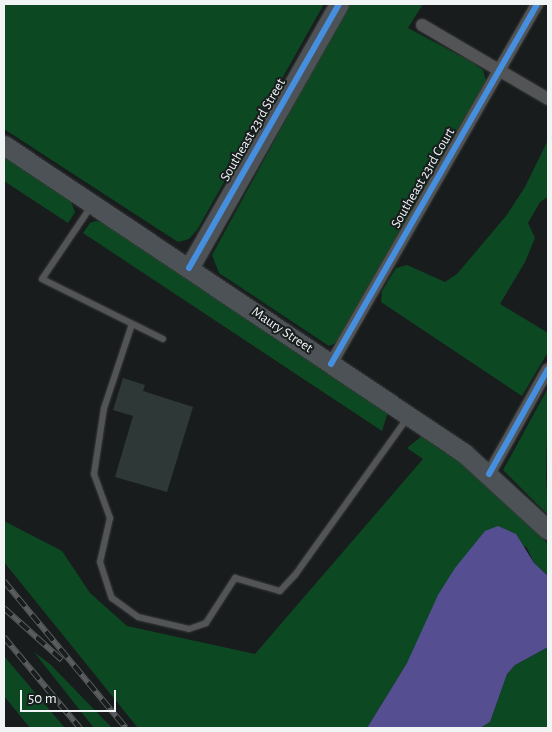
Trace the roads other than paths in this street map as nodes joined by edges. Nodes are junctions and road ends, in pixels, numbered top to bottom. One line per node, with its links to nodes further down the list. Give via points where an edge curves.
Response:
1 (339, 4): 8 (main road, Southeast 23rd Street)
2 (536, 4): 4 (street, Southeast 23rd Court)
3 (422, 25): 4 (street)
4 (499, 70): 5 (street); 11 (street, Southeast 23rd Court)
5 (548, 99)
6 (4, 145): 7 (main road, Maury Street)
7 (92, 204): 8 (main road, Maury Street); 9 (lane, via 42,278)
8 (189, 268): 11 (main road, Maury Street)
9 (132, 324): 10 (lane); 13 (lane, via 104,408 94,474 110,518 100,562 112,598 138,616 189,629 206,623 235,578 280,591 295,575)
10 (163, 339)
11 (331, 364): 13 (main road, Maury Street)
12 (548, 369): 14 (street)
13 (408, 416): 14 (main road, Maury Street, via 464,453)
14 (489, 474): 15 (main road, Maury Street)
15 (548, 530)

